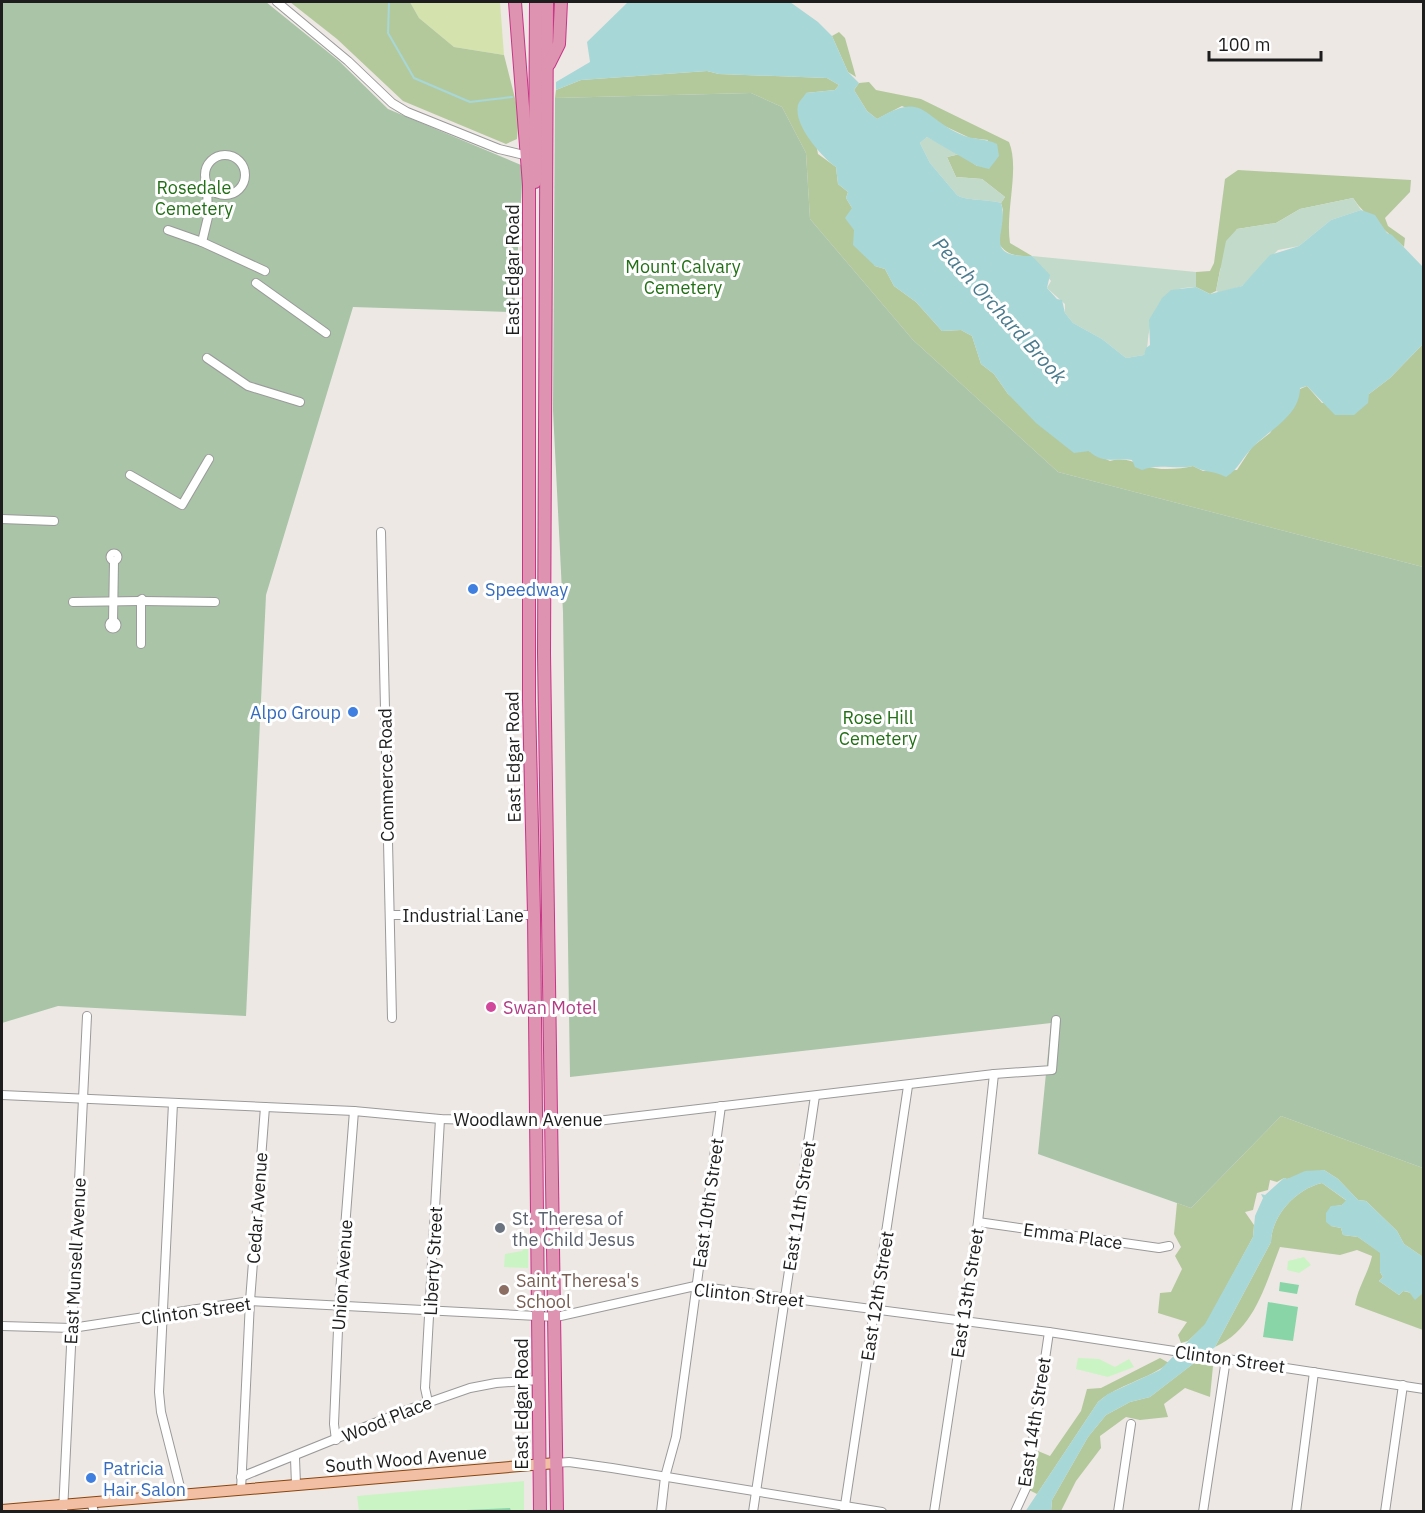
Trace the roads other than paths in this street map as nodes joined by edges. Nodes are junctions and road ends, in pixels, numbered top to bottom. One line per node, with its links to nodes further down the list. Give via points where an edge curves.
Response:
1 (277, 2): 7 (street, via 392,103 499,149)
2 (515, 2): 7 (highway, East Edgar Road)
3 (536, 2): 9 (highway, via 537,168)
4 (547, 2): 6 (highway, East Edgar Road)
5 (561, 2): 6 (highway, via 559,44)
6 (547, 68): 45 (highway, East Edgar Road, via 544,653)
7 (528, 156): 9 (highway, East Edgar Road)
8 (207, 183): 8 (street, via 218,193 233,193 244,182 244,167 233,156 218,156 207,167); 11 (street, via 208,217)
9 (530, 225): 30 (highway, East Edgar Road, via 529,701)
10 (168, 230): 11 (street)
11 (202, 242): 12 (street)
12 (265, 271)
13 (256, 283): 14 (street)
14 (326, 333)
15 (207, 358): 16 (street, via 248,386)
16 (300, 402)
17 (209, 459): 18 (street, via 182,505)
18 (130, 475)
19 (2, 519): 20 (street)
20 (54, 521)
21 (381, 532): 29 (street, Commerce Road)
22 (114, 561): 24 (street)
23 (74, 602): 24 (street)
24 (114, 602): 25 (street); 27 (street)
25 (141, 602): 26 (street); 28 (street)
26 (215, 602)
27 (113, 622)
28 (141, 644)
29 (391, 915): 30 (street, Industrial Lane); 32 (street, Commerce Road)
30 (534, 915): 44 (highway, East Edgar Road)
31 (87, 1016): 38 (street, East Munsell Avenue)
32 (392, 1018)
33 (1056, 1020): 34 (street, Woodlawn Avenue, via 1052,1070)
34 (994, 1074): 35 (street, Woodlawn Avenue); 46 (street, East 13th Street)
35 (908, 1086): 37 (street, Woodlawn Avenue); 52 (street, East 12th Street)
36 (2, 1095): 38 (street, Woodlawn Avenue)
37 (815, 1096): 40 (street, Woodlawn Avenue); 49 (street, East 11th Street)
38 (83, 1099): 39 (street, Woodlawn Avenue); 59 (street, East Munsell Avenue)
39 (173, 1103): 41 (street, Woodlawn Avenue); 54 (street)
40 (721, 1106): 45 (street, Woodlawn Avenue, via 580,1123); 48 (street, East 10th Street)
41 (265, 1107): 42 (street, Woodlawn Avenue); 50 (street, Cedar Avenue)
42 (354, 1111): 43 (street, Woodlawn Avenue); 51 (street, Union Avenue)
43 (440, 1119): 44 (street, Woodlawn Avenue); 53 (street, Liberty Street)
44 (537, 1121): 45 (street, Woodlawn Avenue); 55 (highway, East Edgar Road)
45 (553, 1122): 56 (highway, East Edgar Road)
46 (978, 1222): 47 (street, Emma Place, via 1159,1248); 57 (street, East 13th Street)
47 (1169, 1246)
48 (696, 1286): 49 (street, Clinton Street); 56 (street, Clinton Street); 73 (street, East 10th Street, via 676,1437)
49 (785, 1298): 52 (street, Clinton Street); 76 (street, East 11th Street)
50 (250, 1301): 51 (street, Clinton Street); 54 (street, Clinton Street); 72 (street, Cedar Avenue)
51 (339, 1306): 53 (street, Clinton Street); 68 (street, Union Avenue)
52 (875, 1310): 57 (street, Clinton Street); 80 (street, East 12th Street)
53 (431, 1311): 55 (street, Clinton Street); 66 (street, Liberty Street)
54 (163, 1316): 59 (street, Clinton Street); 77 (street, via 161,1412)
55 (539, 1316): 56 (street, Clinton Street); 63 (highway, East Edgar Road)
56 (556, 1317): 70 (highway, East Edgar Road)
57 (962, 1323): 60 (street, Clinton Street); 87 (street, East 13th Street)
58 (2, 1326): 59 (street, Clinton Street)
59 (72, 1328): 79 (street, East Munsell Avenue)
60 (1048, 1332): 61 (street, Clinton Street); 88 (street, East 14th Street, via 1026,1488)
61 (1226, 1359): 62 (street, Clinton Street); 90 (street)
62 (1314, 1371): 64 (street, Clinton Street); 91 (street)
63 (538, 1380): 66 (street, Wood Place, via 476,1386); 71 (highway, East Edgar Road)
64 (1402, 1385): 65 (street, Clinton Street); 92 (street)
65 (1424, 1389)
66 (428, 1402): 68 (street, Wood Place)
67 (1131, 1424): 89 (street)
68 (336, 1440): 69 (street, Wood Place)
69 (294, 1458): 72 (street, Wood Place); 74 (street)
70 (556, 1463): 71 (main road, South Wood Avenue); 73 (street, South Wood Avenue); 83 (highway, East Edgar Road)
71 (540, 1465): 74 (main road, South Wood Avenue); 82 (highway, East Edgar Road)
72 (241, 1477): 75 (street, Cedar Avenue)
73 (665, 1478): 76 (street, South Wood Avenue); 84 (street, East 10th Street)
74 (296, 1485): 75 (main road, South Wood Avenue)
75 (241, 1490): 77 (main road, South Wood Avenue)
76 (756, 1493): 80 (street, South Wood Avenue); 85 (street, East 11th Street)
77 (182, 1495): 78 (main road, South Wood Avenue)
78 (93, 1507): 79 (main road, South Wood Avenue)
79 (63, 1508): 81 (main road, South Wood Avenue)
80 (845, 1509): 86 (street, South Wood Avenue)
81 (2, 1510)
82 (540, 1512)
83 (557, 1512)
84 (661, 1512)
85 (753, 1512)
86 (882, 1512)
87 (934, 1512)
88 (1015, 1512)
89 (1118, 1512)
90 (1203, 1512)
91 (1296, 1512)
92 (1385, 1512)

